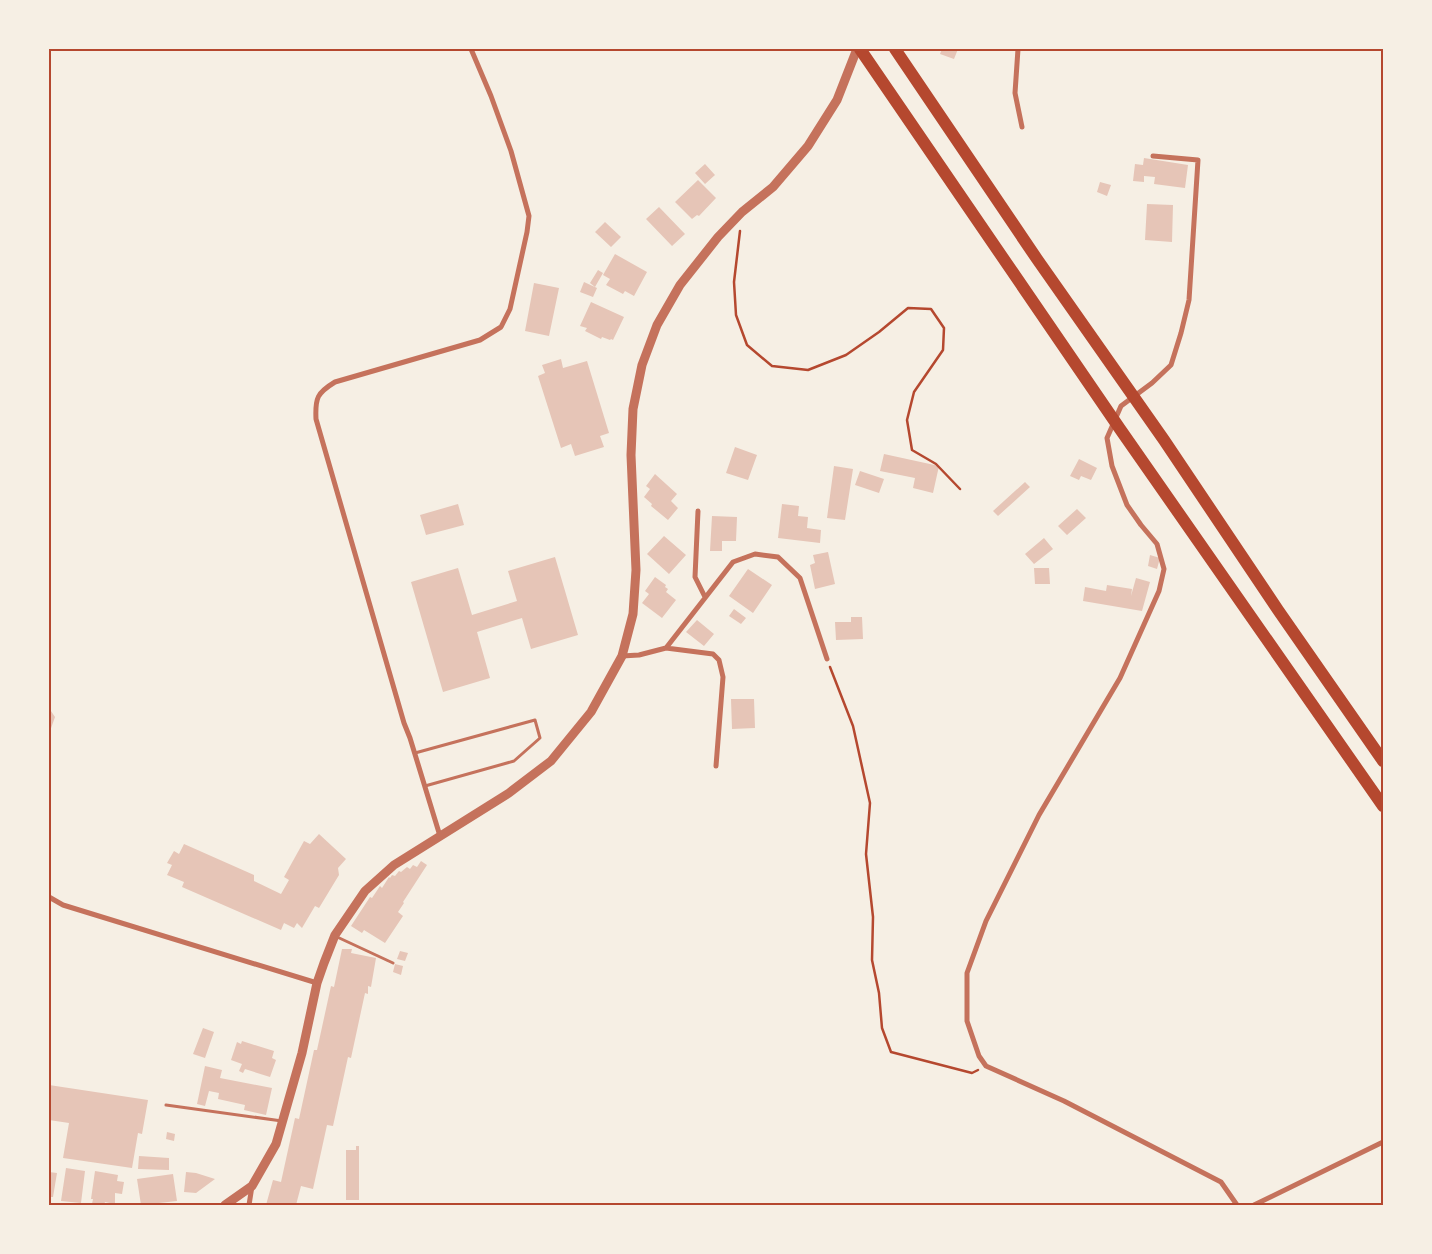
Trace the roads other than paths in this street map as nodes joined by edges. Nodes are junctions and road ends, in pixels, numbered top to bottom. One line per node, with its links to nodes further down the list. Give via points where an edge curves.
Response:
1 (472, 49): 12 (street, via 511,151 529,216 510,309 501,328 480,340 335,382 322,390 315,403 316,420)
2 (859, 49): 10 (street, via 837,100 808,146 773,187 718,237 680,285 657,324 642,365 633,409 631,455 636,570 633,614); 16 (highway)
3 (895, 49): 13 (highway)
4 (1018, 49): 5 (street, via 1015,93)
5 (1022, 127)
6 (1153, 156): 28 (street, via 1198,160 1189,300 1171,365 1121,406 1106,438 1112,466 1127,505 1157,544 1164,569 1159,591 1120,678 1039,815 986,921 967,973 967,1021 979,1056 986,1066 1064,1101 1221,1182)
7 (698, 511): 8 (street, via 696,576)
8 (705, 597): 9 (street); 11 (street, via 733,562 755,554 778,557 800,578)
9 (666, 648): 10 (street); 14 (street, via 713,654 719,660 723,677)
10 (622, 656): 17 (street, via 590,712 551,761 509,793)
11 (827, 659)
12 (415, 753): 15 (street); 15 (lane, via 535,720 540,738 514,762)
13 (1383, 761)
14 (716, 766)
15 (425, 786): 17 (street)
16 (1383, 806)
17 (440, 836): 19 (street, via 394,865 365,891)
18 (49, 896): 21 (street, via 63,905)
19 (335, 935): 20 (lane); 21 (street)
20 (393, 963)
21 (317, 983): 23 (street)
22 (166, 1106): 23 (lane)
23 (283, 1121): 25 (street, via 276,1144)
24 (1383, 1142): 29 (street)
25 (252, 1186): 26 (street); 27 (street)
26 (225, 1205)
27 (250, 1205)
28 (1237, 1205)
29 (1254, 1205)

